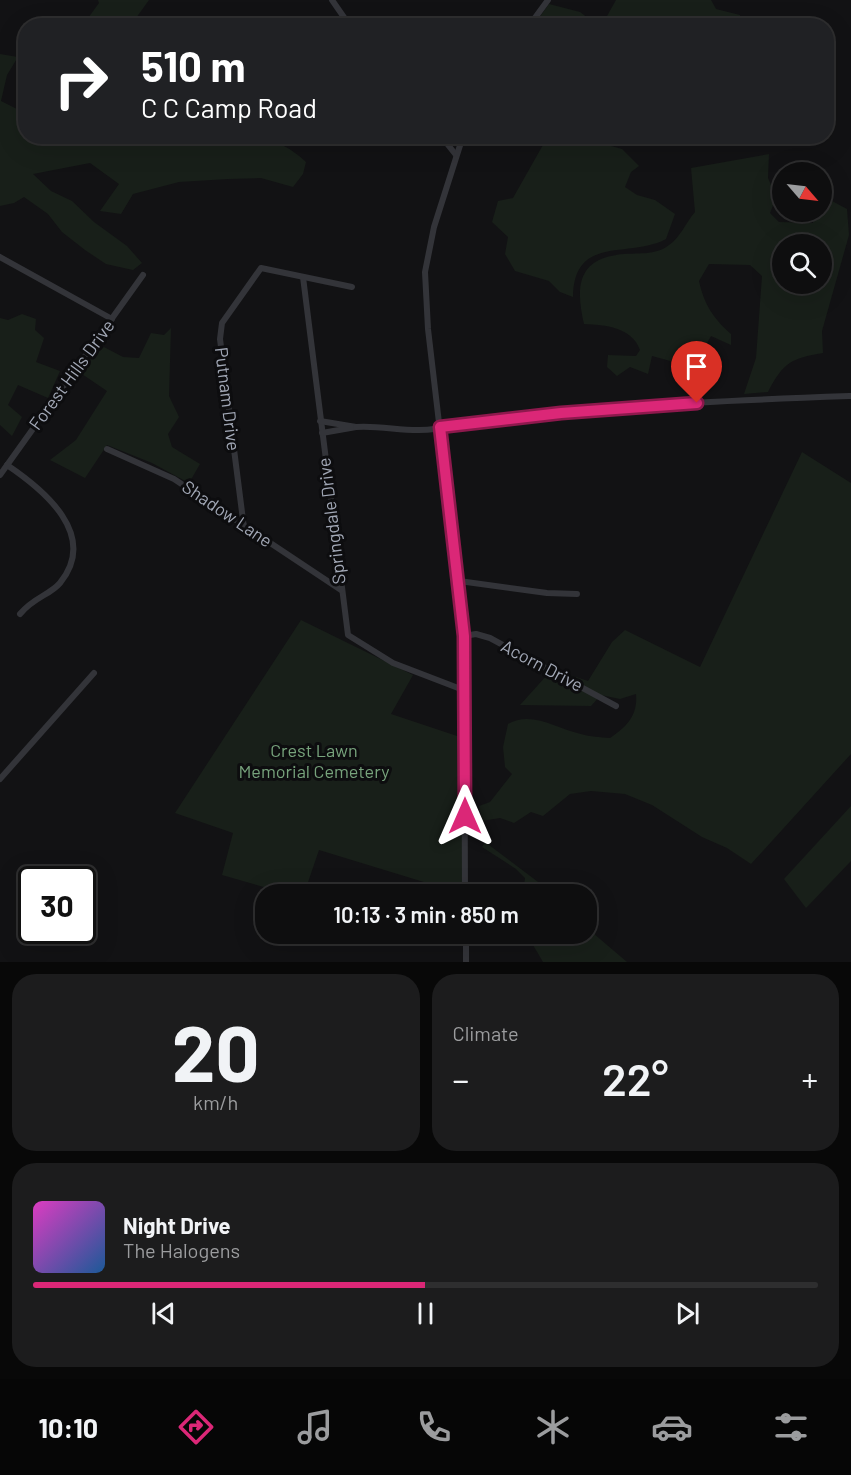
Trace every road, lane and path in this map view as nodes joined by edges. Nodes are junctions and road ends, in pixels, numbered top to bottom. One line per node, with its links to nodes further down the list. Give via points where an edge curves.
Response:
1 (332, 0): 3 (street)
2 (548, 0): 4 (street)
3 (344, 18)
4 (535, 18)
5 (447, 144): 7 (street)
6 (460, 144): 7 (street)
7 (456, 155): 15 (street, via 425,272)
8 (0, 257): 12 (street)
9 (143, 275): 12 (street, Forest Hills Drive)
10 (303, 277): 11 (street, Putnam Drive); 14 (street, Springdale Drive); 21 (street, Putnam Drive, via 261,268 219,331)
11 (352, 287)
12 (112, 319): 19 (street, Forest Hills Drive)
13 (851, 396): 15 (street, via 718,401)
14 (320, 421): 16 (street); 17 (street, Springdale Drive)
15 (440, 427): 16 (street); 22 (street)
16 (356, 428): 17 (street)
17 (322, 433): 23 (street, Springdale Drive)
18 (107, 449): 21 (street, Shadow Lane, via 174,479)
19 (7, 465): 20 (street, Forest Hills Drive); 25 (street, via 48,498 73,536 71,559 59,584 29,602)
20 (0, 475)
21 (244, 528): 23 (street, Shadow Lane)
22 (459, 581): 24 (street); 26 (street)
23 (340, 590): 28 (street, Springdale Drive, via 348,635 393,663)
24 (577, 594)
25 (20, 614)
26 (464, 636): 28 (street); 29 (street, Acorn Drive, via 490,638)
27 (94, 673): 30 (street)
28 (466, 691): 31 (street)
29 (616, 706)
30 (0, 779)
31 (465, 884)
32 (466, 944): 33 (street)
33 (466, 962)

